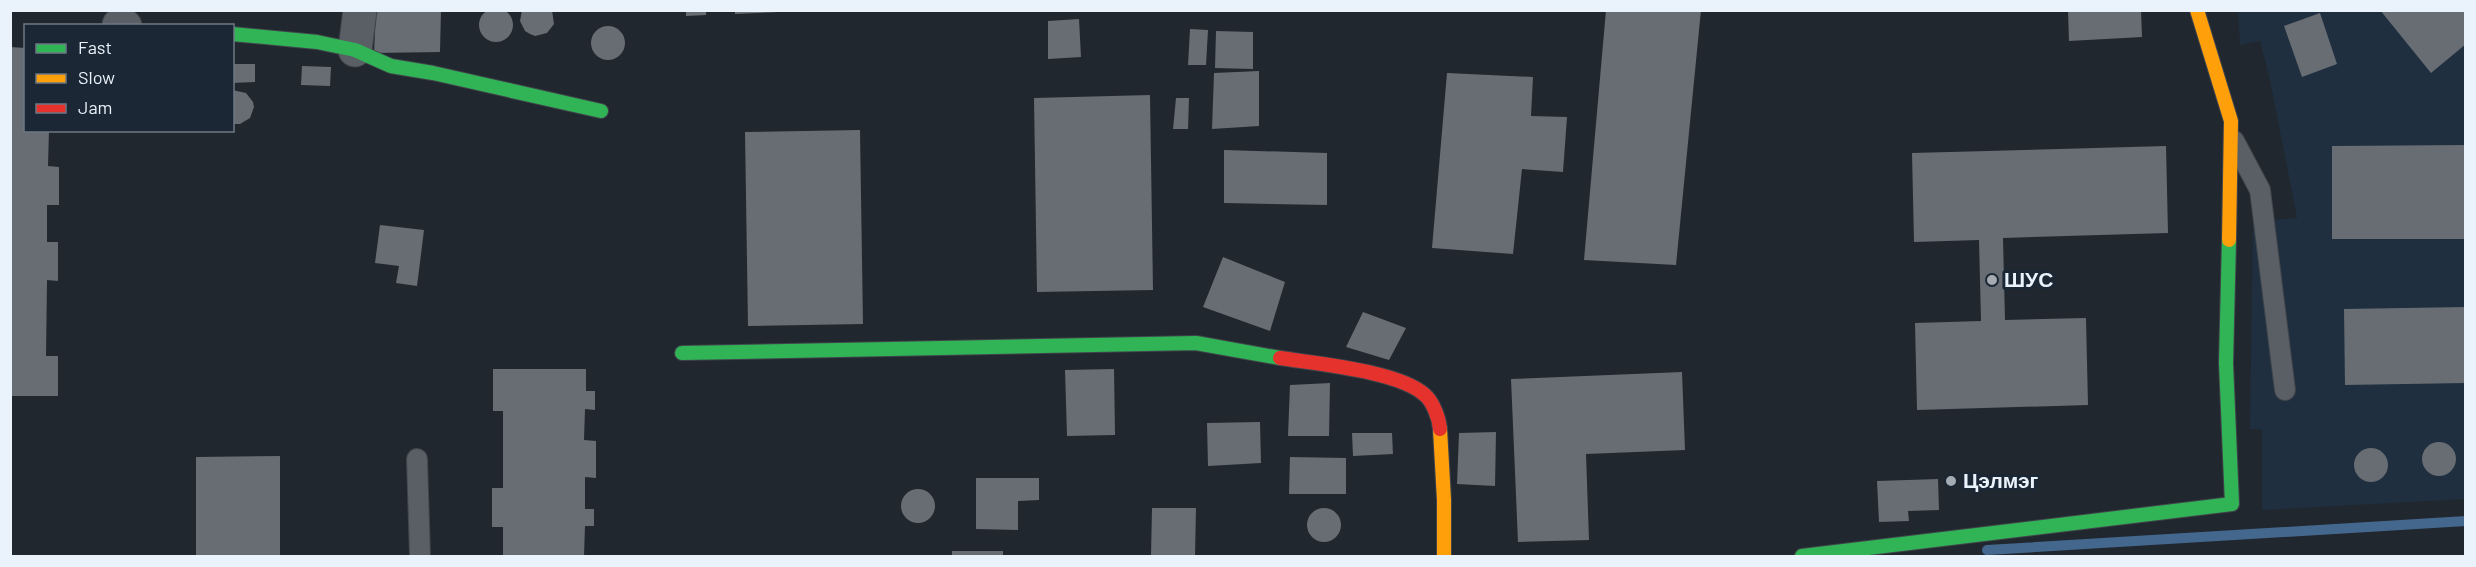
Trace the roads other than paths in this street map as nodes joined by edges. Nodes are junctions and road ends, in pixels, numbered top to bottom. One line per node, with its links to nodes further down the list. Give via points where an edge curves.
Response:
1 (360, 10): 4 (street)
2 (2197, 10): 6 (street, via 2224,90)
3 (234, 34): 4 (street, via 317,42)
4 (355, 50): 5 (street, via 392,66)
5 (601, 111)
6 (2232, 136): 8 (lane, via 2260,190); 12 (street, via 2226,363 2232,504)
7 (682, 353): 11 (street, via 1196,343 1395,378 1426,395 1439,419)
8 (2284, 390)
9 (417, 459): 10 (lane)
10 (420, 556)
11 (1444, 556)
12 (1803, 556)

